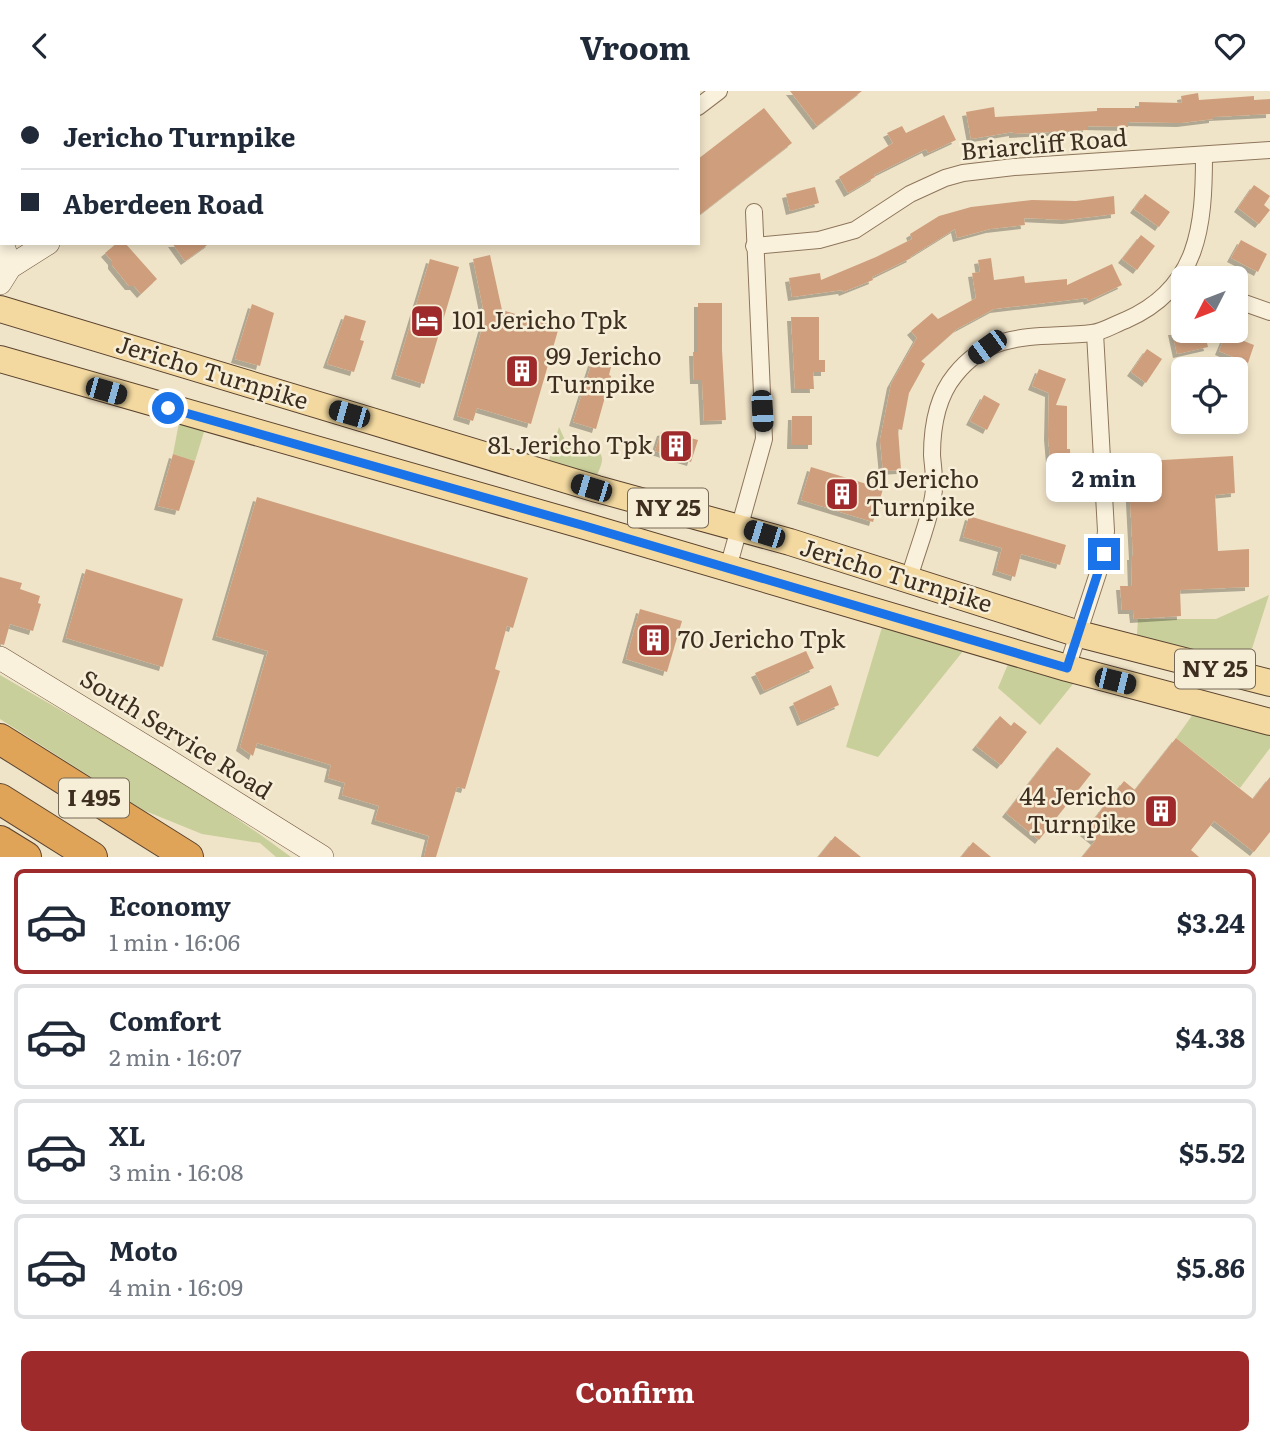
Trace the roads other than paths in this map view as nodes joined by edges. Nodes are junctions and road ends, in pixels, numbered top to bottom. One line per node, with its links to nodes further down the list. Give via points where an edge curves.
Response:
1 (719, 91): 2 (street)
2 (700, 105)
3 (1270, 150): 4 (street, Briarcliff Road)
4 (1204, 155): 8 (street, Briarcliff Road, via 963,173 909,194 855,230 819,240); 9 (street, via 1201,229)
5 (754, 212): 8 (street)
6 (2, 245): 10 (main road)
7 (45, 245): 10 (main road)
8 (754, 246): 17 (street, via 764,439)
9 (1192, 266)
10 (5, 275)
11 (1171, 290): 15 (street, via 1142,313)
12 (1248, 304): 14 (street)
13 (0, 309): 17 (main road, Jericho Turnpike / NY 25, via 597,489)
14 (1270, 312)
15 (1095, 333): 19 (street, via 1007,340 987,347 954,376 935,417 933,498); 20 (street, via 1106,531 1104,554)
16 (0, 359): 18 (main road, Jericho Turnpike / NY 25)
17 (739, 527): 18 (street); 19 (main road, Jericho Turnpike / NY 25)
18 (728, 568): 22 (main road, Jericho Turnpike / NY 25)
19 (909, 579): 20 (main road, Jericho Turnpike / NY 25)
20 (1079, 634): 22 (street); 23 (main road, Jericho Turnpike / NY 25)
21 (0, 658): 31 (main road, South Service Road)
22 (1067, 668): 24 (main road, Jericho Turnpike / NY 25)
23 (1270, 683)
24 (1270, 722)
25 (0, 739): 30 (highway, I 495)
26 (0, 799): 29 (highway, I 495)
27 (0, 841): 28 (highway)
28 (26, 857)
29 (92, 857)
30 (188, 857)
31 (322, 857)

